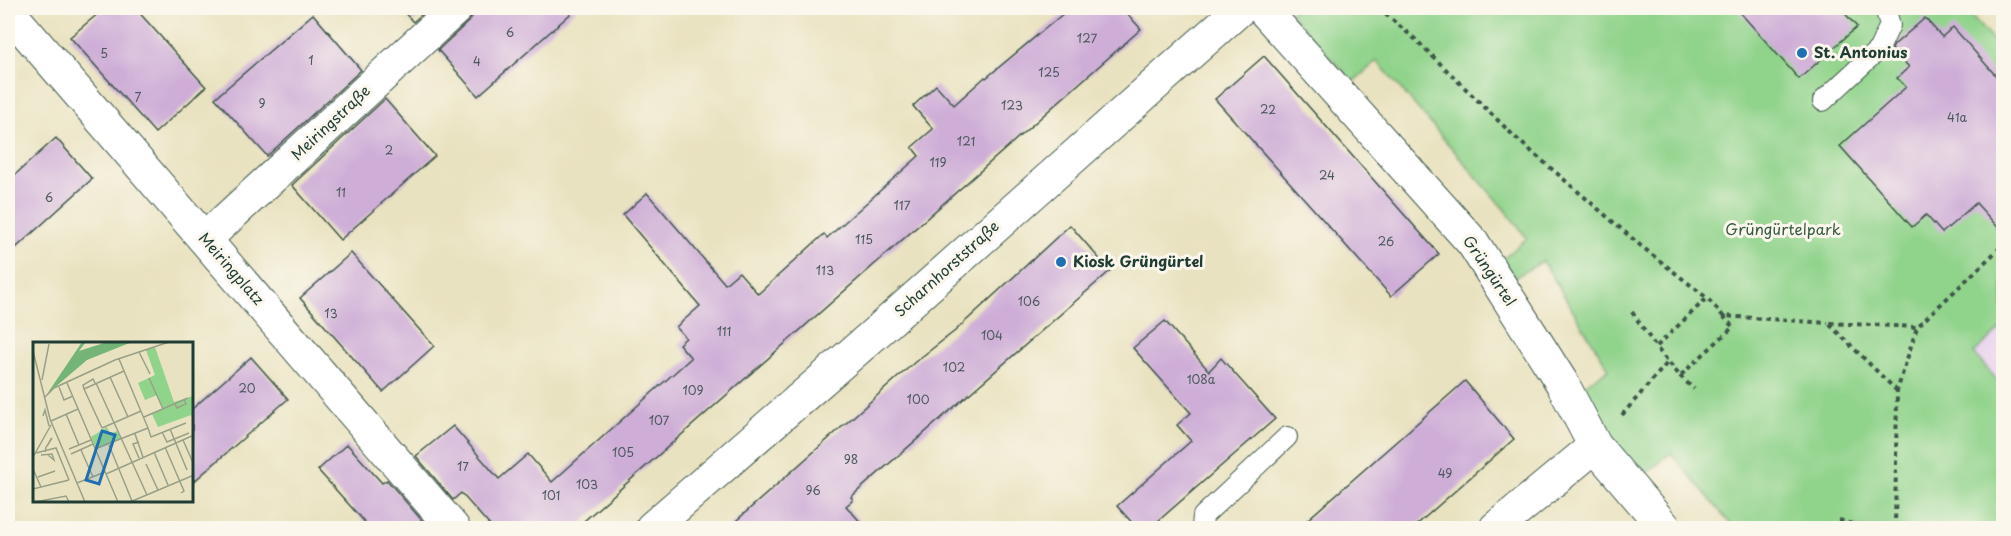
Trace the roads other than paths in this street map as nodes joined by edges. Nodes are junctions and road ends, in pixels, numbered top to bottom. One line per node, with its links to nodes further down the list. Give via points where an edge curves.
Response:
1 (456, 8): 7 (street, Meiringstraße)
2 (1241, 8): 11 (street, Scharnhorststraße)
3 (1262, 8): 9 (street, Grüngürtel, via 1473,243 1562,383)
4 (1885, 8): 6 (lane, via 1890,25 1879,49)
5 (8, 11): 7 (street, Meiringplatz)
6 (1823, 101)
7 (205, 238): 10 (street, Meiringplatz)
8 (1287, 437): 12 (lane, via 1203,516)
9 (1595, 446): 13 (street); 14 (street, Grüngürtel)
10 (453, 528)
11 (652, 528)
12 (1202, 528)
13 (1496, 528)
14 (1665, 528)

